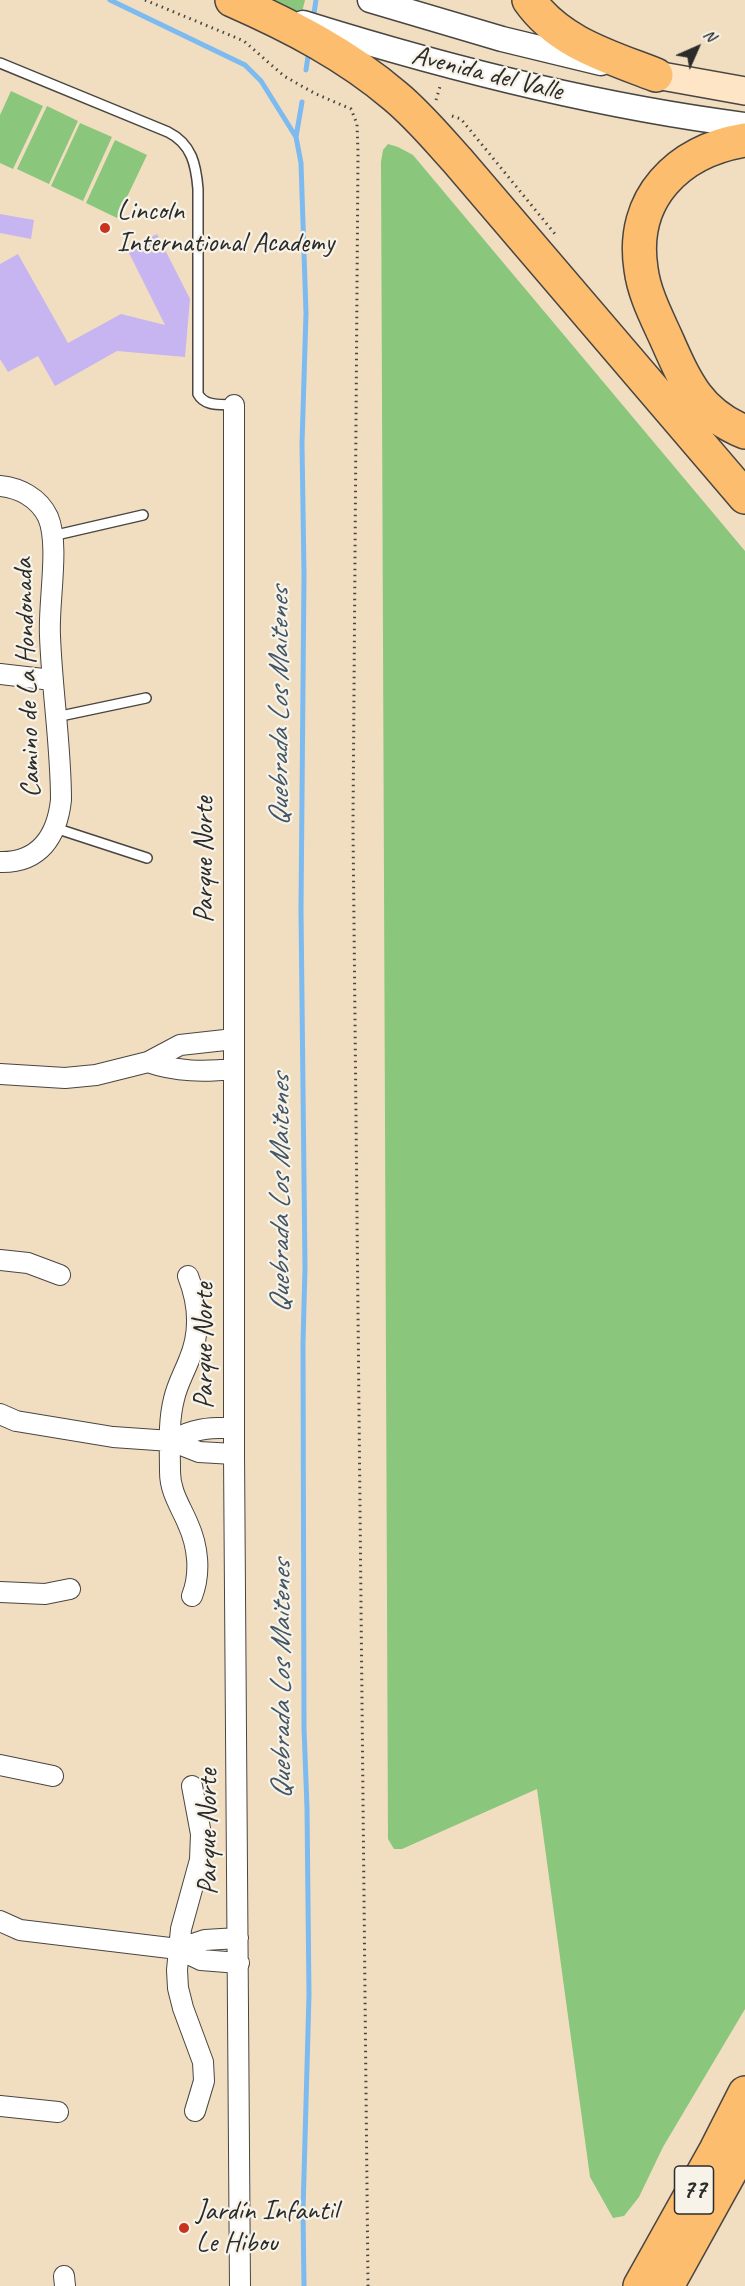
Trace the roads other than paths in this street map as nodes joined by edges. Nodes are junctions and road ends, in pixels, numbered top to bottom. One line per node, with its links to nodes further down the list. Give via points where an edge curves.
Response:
1 (234, 0): 7 (street, Avenida del Valle, via 462,69 636,108); 12 (highway, via 350,62 413,113)
2 (370, 0): 5 (street, Avenida del Valle, via 502,39)
3 (530, 0): 5 (highway, via 543,18 566,37)
4 (0, 63): 9 (lane, via 168,132 186,145 195,164 198,189 198,394 209,403)
5 (656, 75): 6 (main road, Avenida del Valle)
6 (745, 91)
7 (745, 125)
8 (745, 140): 10 (highway, via 705,150 664,181 642,221 639,253 644,285 682,374 704,407)
9 (234, 405): 22 (street, Parque Norte)
10 (745, 432)
11 (0, 486): 14 (street, Camino de La Hondonada, via 26,493 40,505)
12 (745, 496)
13 (143, 515): 14 (lane)
14 (52, 536): 16 (street, Camino de La Hondonada)
15 (0, 674): 16 (street)
16 (52, 680): 18 (street, Camino de La Hondonada)
17 (146, 698): 18 (lane)
18 (56, 717): 19 (street, Camino de La Hondonada, via 61,800)
19 (55, 828): 20 (lane); 21 (street, Camino de La Hondonada, via 38,851 18,861)
20 (147, 858)
21 (0, 862)
22 (234, 1039): 23 (street, via 180,1045); 24 (street, Parque Norte)
23 (148, 1062): 24 (street, via 207,1072); 25 (street, via 83,1077)
24 (234, 1069): 30 (street, Parque Norte)
25 (0, 1074)
26 (0, 1260): 27 (street, via 28,1263)
27 (60, 1275)
28 (188, 1276): 31 (street, via 196,1303 197,1331 173,1402)
29 (5, 1420): 31 (street, via 113,1437)
30 (234, 1428): 31 (street, via 199,1429); 32 (street, Parque Norte)
31 (171, 1441): 32 (street, via 199,1452); 35 (street, via 171,1483 192,1534 196,1555)
32 (234, 1454): 42 (street, Parque Norte)
33 (70, 1589): 34 (street, via 45,1594)
34 (0, 1592)
35 (192, 1596)
36 (0, 1765): 37 (street)
37 (53, 1776)
38 (192, 1786): 43 (street, via 200,1828 200,1860)
39 (0, 1921): 40 (street)
40 (21, 1930): 41 (street); 43 (street)
41 (0, 1935)
42 (238, 1938): 43 (street, via 205,1940); 44 (street, Parque Norte)
43 (178, 1949): 44 (street, via 201,1960); 47 (street, via 179,1992 203,2062 204,2081)
44 (238, 1964): 50 (street, Parque Norte)
45 (745, 2093): 51 (highway, 77)
46 (0, 2106): 48 (street)
47 (195, 2111)
48 (58, 2112)
49 (745, 2145): 52 (highway, 77)
50 (240, 2286)
51 (640, 2286)
52 (667, 2286)

